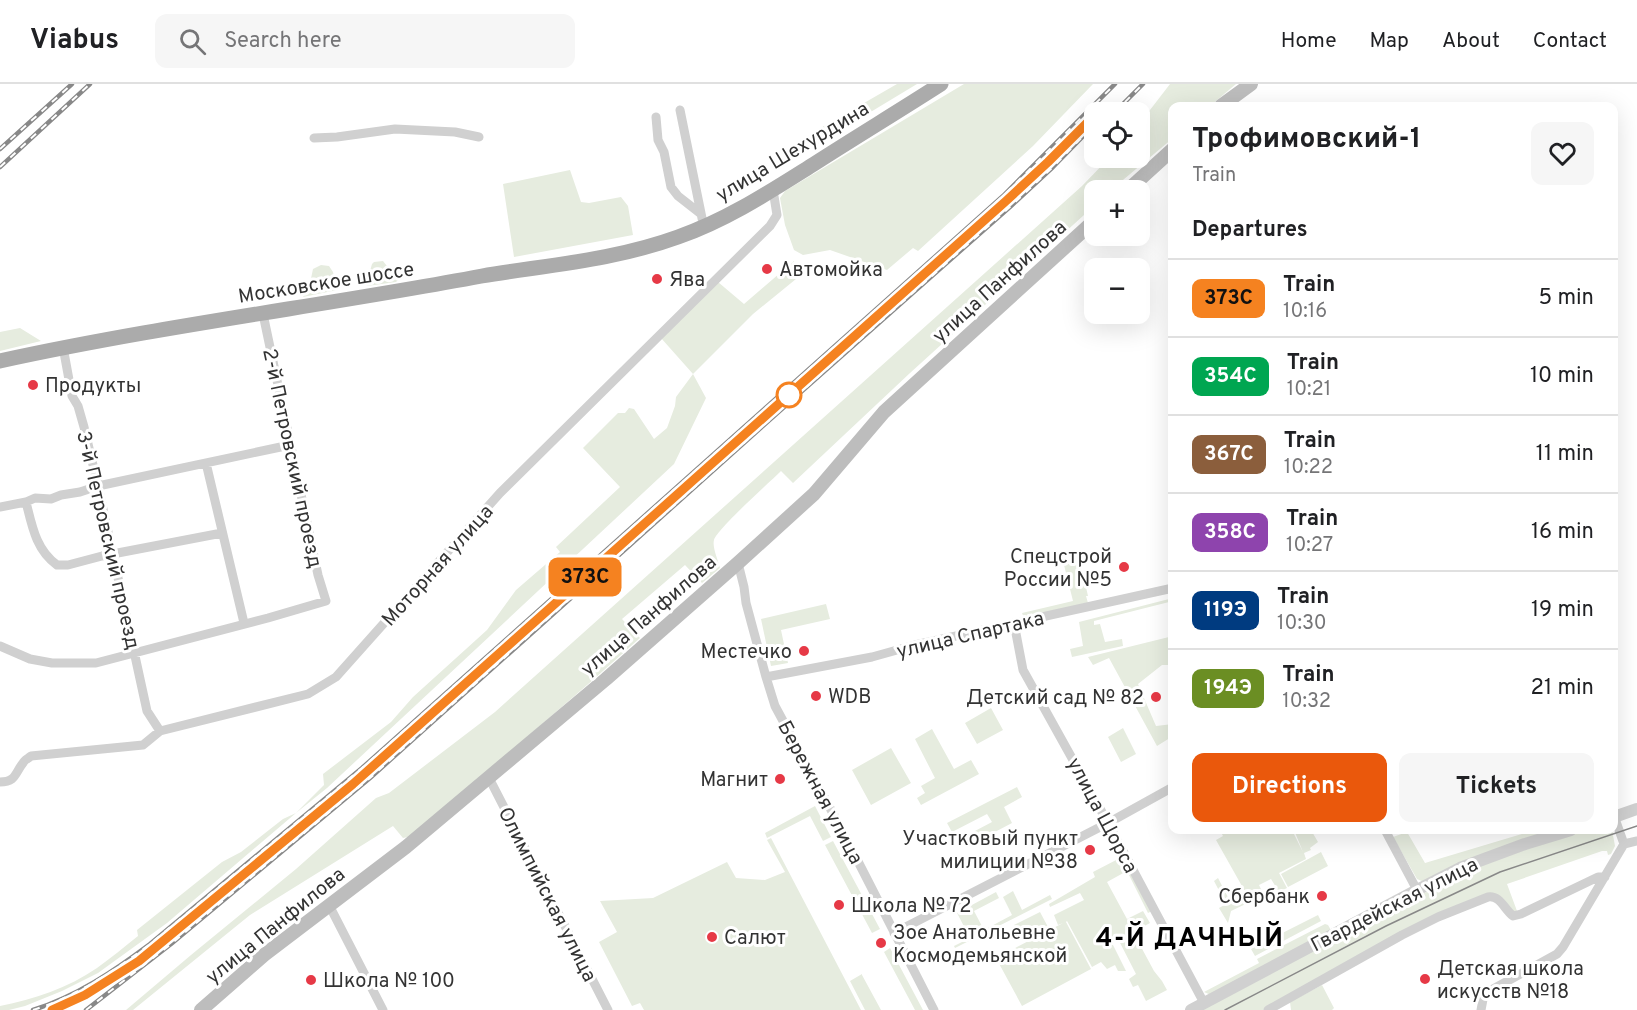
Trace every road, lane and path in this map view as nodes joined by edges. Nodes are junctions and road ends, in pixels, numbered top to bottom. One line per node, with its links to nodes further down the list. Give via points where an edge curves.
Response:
1 (941, 84): 10 (main road, улица Шехурдина)
2 (1251, 84): 3 (main road)
3 (1226, 102)
4 (680, 110): 11 (street)
5 (656, 117): 11 (street, via 671,187)
6 (478, 137): 7 (street, via 395,129)
7 (314, 138)
8 (1168, 154): 9 (main road)
9 (1139, 180)
10 (773, 190): 11 (main road, улица Шехурдина); 31 (street, Моторная улица, via 777,215 770,226 500,493 336,677 308,694)
11 (702, 221): 13 (main road, улица Шехурдина)
12 (1084, 230): 24 (main road, улица Панфилова, via 884,412 813,494)
13 (659, 244): 14 (main road, Московское шоссе, via 610,257)
14 (263, 314): 15 (main road, Московское шоссе); 17 (street, 2-й Петровский проезд)
15 (63, 347): 16 (main road, Московское шоссе); 19 (street, 3-й Петровский проезд, via 72,396)
16 (0, 361)
17 (290, 445): 18 (street); 27 (street, 2-й Петровский проезд, via 326,601)
18 (206, 463): 19 (street); 22 (street)
19 (98, 486): 20 (street); 23 (street, 3-й Петровский проезд)
20 (26, 502): 21 (street); 23 (street, via 37,543 57,565 69,566)
21 (0, 507)
22 (222, 533): 23 (street); 27 (street)
23 (112, 555): 29 (street, 3-й Петровский проезд)
24 (738, 563): 30 (street, Бережная улица); 32 (main road, улица Панфилова)
25 (1168, 589): 26 (street, улица Спартака)
26 (1014, 622): 30 (street, улица Спартака, via 872,657); 37 (street, улица Щорса, via 1023,670)
27 (244, 623): 29 (street)
28 (0, 646): 29 (street, via 30,659 52,663 96,663)
29 (134, 652): 31 (street, 3-й Петровский проезд, via 147,711)
30 (766, 677): 46 (street, Бережная улица, via 775,706)
31 (160, 731): 33 (street, Моторная улица, via 143,745 31,756 23,761 14,777)
32 (489, 778): 45 (main road, улица Панфилова, via 406,848); 50 (street, Олимпийская улица)
33 (0, 782)
34 (1168, 791): 37 (street)
35 (1637, 809): 36 (street)
36 (1618, 816)
37 (1108, 823): 46 (street); 47 (street, улица Щорса)
38 (1618, 828): 42 (street)
39 (1387, 834): 44 (street)
40 (1558, 834): 44 (street, Гвардейская улица, via 1488,856)
41 (1637, 841): 42 (street)
42 (1624, 844): 43 (street)
43 (1605, 877): 53 (street, via 1513,916 1497,898 1488,897 1402,935); 54 (street, via 1557,954 1484,994)
44 (1418, 890): 47 (street, Гвардейская улица)
45 (329, 905): 48 (main road, улица Панфилова); 49 (street)
46 (894, 933): 51 (street, Бережная улица)
47 (1204, 1003): 52 (street, Гвардейская улица)
48 (203, 1009)
49 (383, 1010)
50 (608, 1010)
51 (934, 1010)
52 (1191, 1010)
53 (1268, 1010)
54 (1481, 1010)

